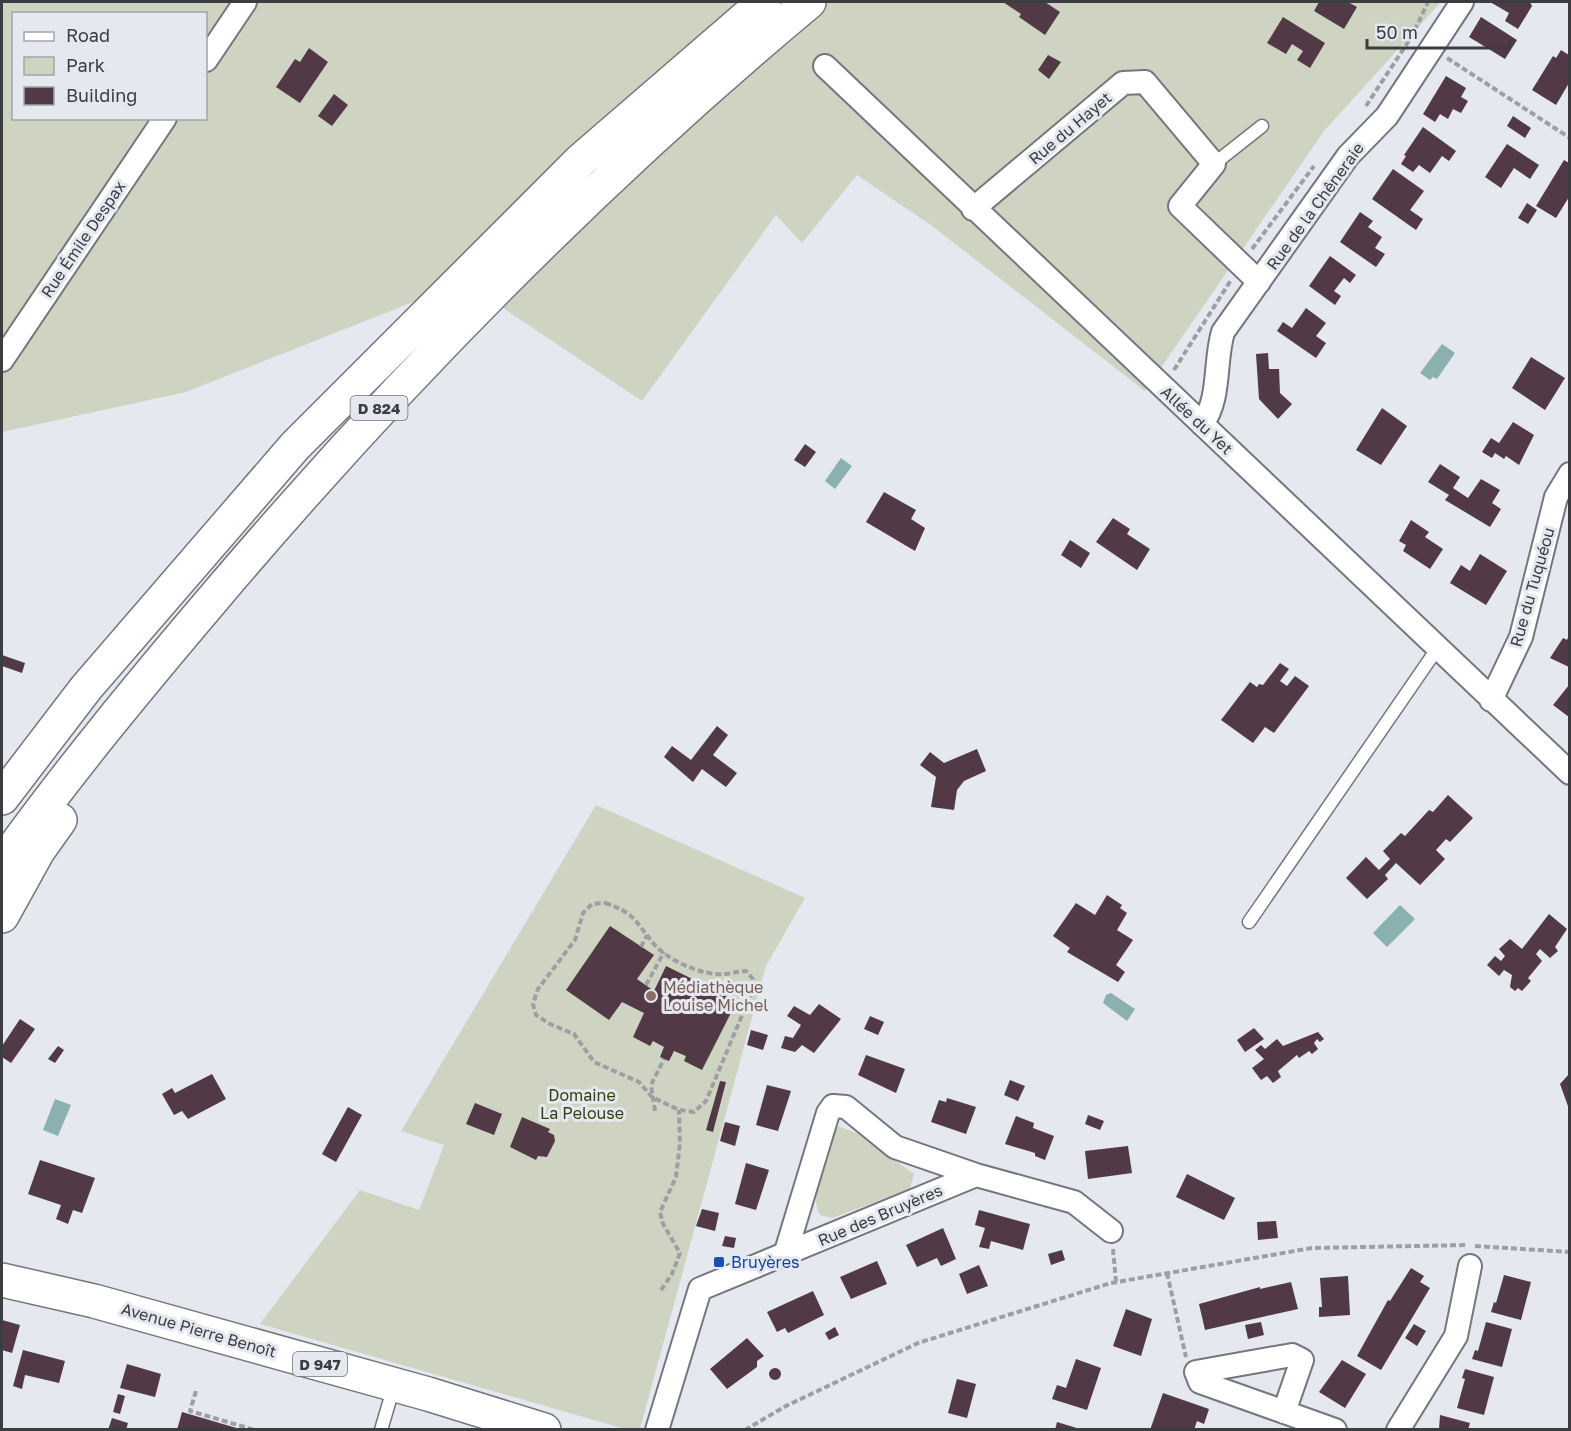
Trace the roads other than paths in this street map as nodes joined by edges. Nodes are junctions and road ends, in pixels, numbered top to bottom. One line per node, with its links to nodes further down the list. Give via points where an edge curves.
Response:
1 (245, 2): 5 (street)
2 (764, 2): 15 (main road, D 824, via 581,160 356,382)
3 (809, 2): 16 (main road, D 824, via 610,179 461,325 297,499)
4 (1462, 2): 11 (street, Rue de la Chêneraie, via 1387,116 1348,156)
5 (207, 59)
6 (825, 66): 10 (street, Allée du Yet)
7 (164, 120): 12 (street, Rue Émile Despax)
8 (1262, 126): 9 (lane)
9 (1214, 164): 10 (street, Rue du Hayet, via 1145,82 1123,83); 11 (street, via 1180,206)
10 (974, 209): 13 (street, Allée du Yet)
11 (1259, 282): 13 (street, Rue de la Chêneraie, via 1223,332 1210,414)
12 (2, 360)
13 (1202, 424): 17 (street, Allée du Yet)
14 (1569, 474): 18 (street, Rue du Tuquéou, via 1556,497 1521,637)
15 (228, 521): 19 (main road, via 125,616); 21 (main road, D 824, via 86,688)
16 (193, 622): 22 (main road, D 824); 23 (main road, via 38,851)
17 (1437, 650): 18 (street, Allée du Yet); 24 (lane)
18 (1491, 700): 20 (street, Allée du Yet)
19 (2, 766)
20 (1569, 773)
21 (2, 798)
22 (2, 864)
23 (2, 916)
24 (1249, 922)
25 (976, 1175): 26 (street, Rue des Bruyères, via 1074,1202); 27 (street, Rue des Bruyères); 27 (street, Rue des Bruyères, via 895,1147 846,1107 833,1106)
26 (1110, 1231)
27 (784, 1255): 36 (street, Rue des Bruyères, via 700,1289)
28 (1470, 1266): 38 (street, via 1456,1336)
29 (2, 1269): 31 (main road, Avenue Pierre Benoît / D 947)
30 (2, 1280): 31 (main road, Avenue Pierre Benoît / D 947)
31 (61, 1292): 32 (main road, Avenue Pierre Benoît / D 947)
32 (394, 1384): 34 (main road, Avenue Pierre Benoît / D 947); 35 (lane)
33 (1284, 1412): 33 (street, via 1200,1382 1196,1372 1292,1355 1302,1360); 37 (street)
34 (526, 1427)
35 (381, 1430)
36 (657, 1430)
37 (1335, 1430)
38 (1398, 1430)

